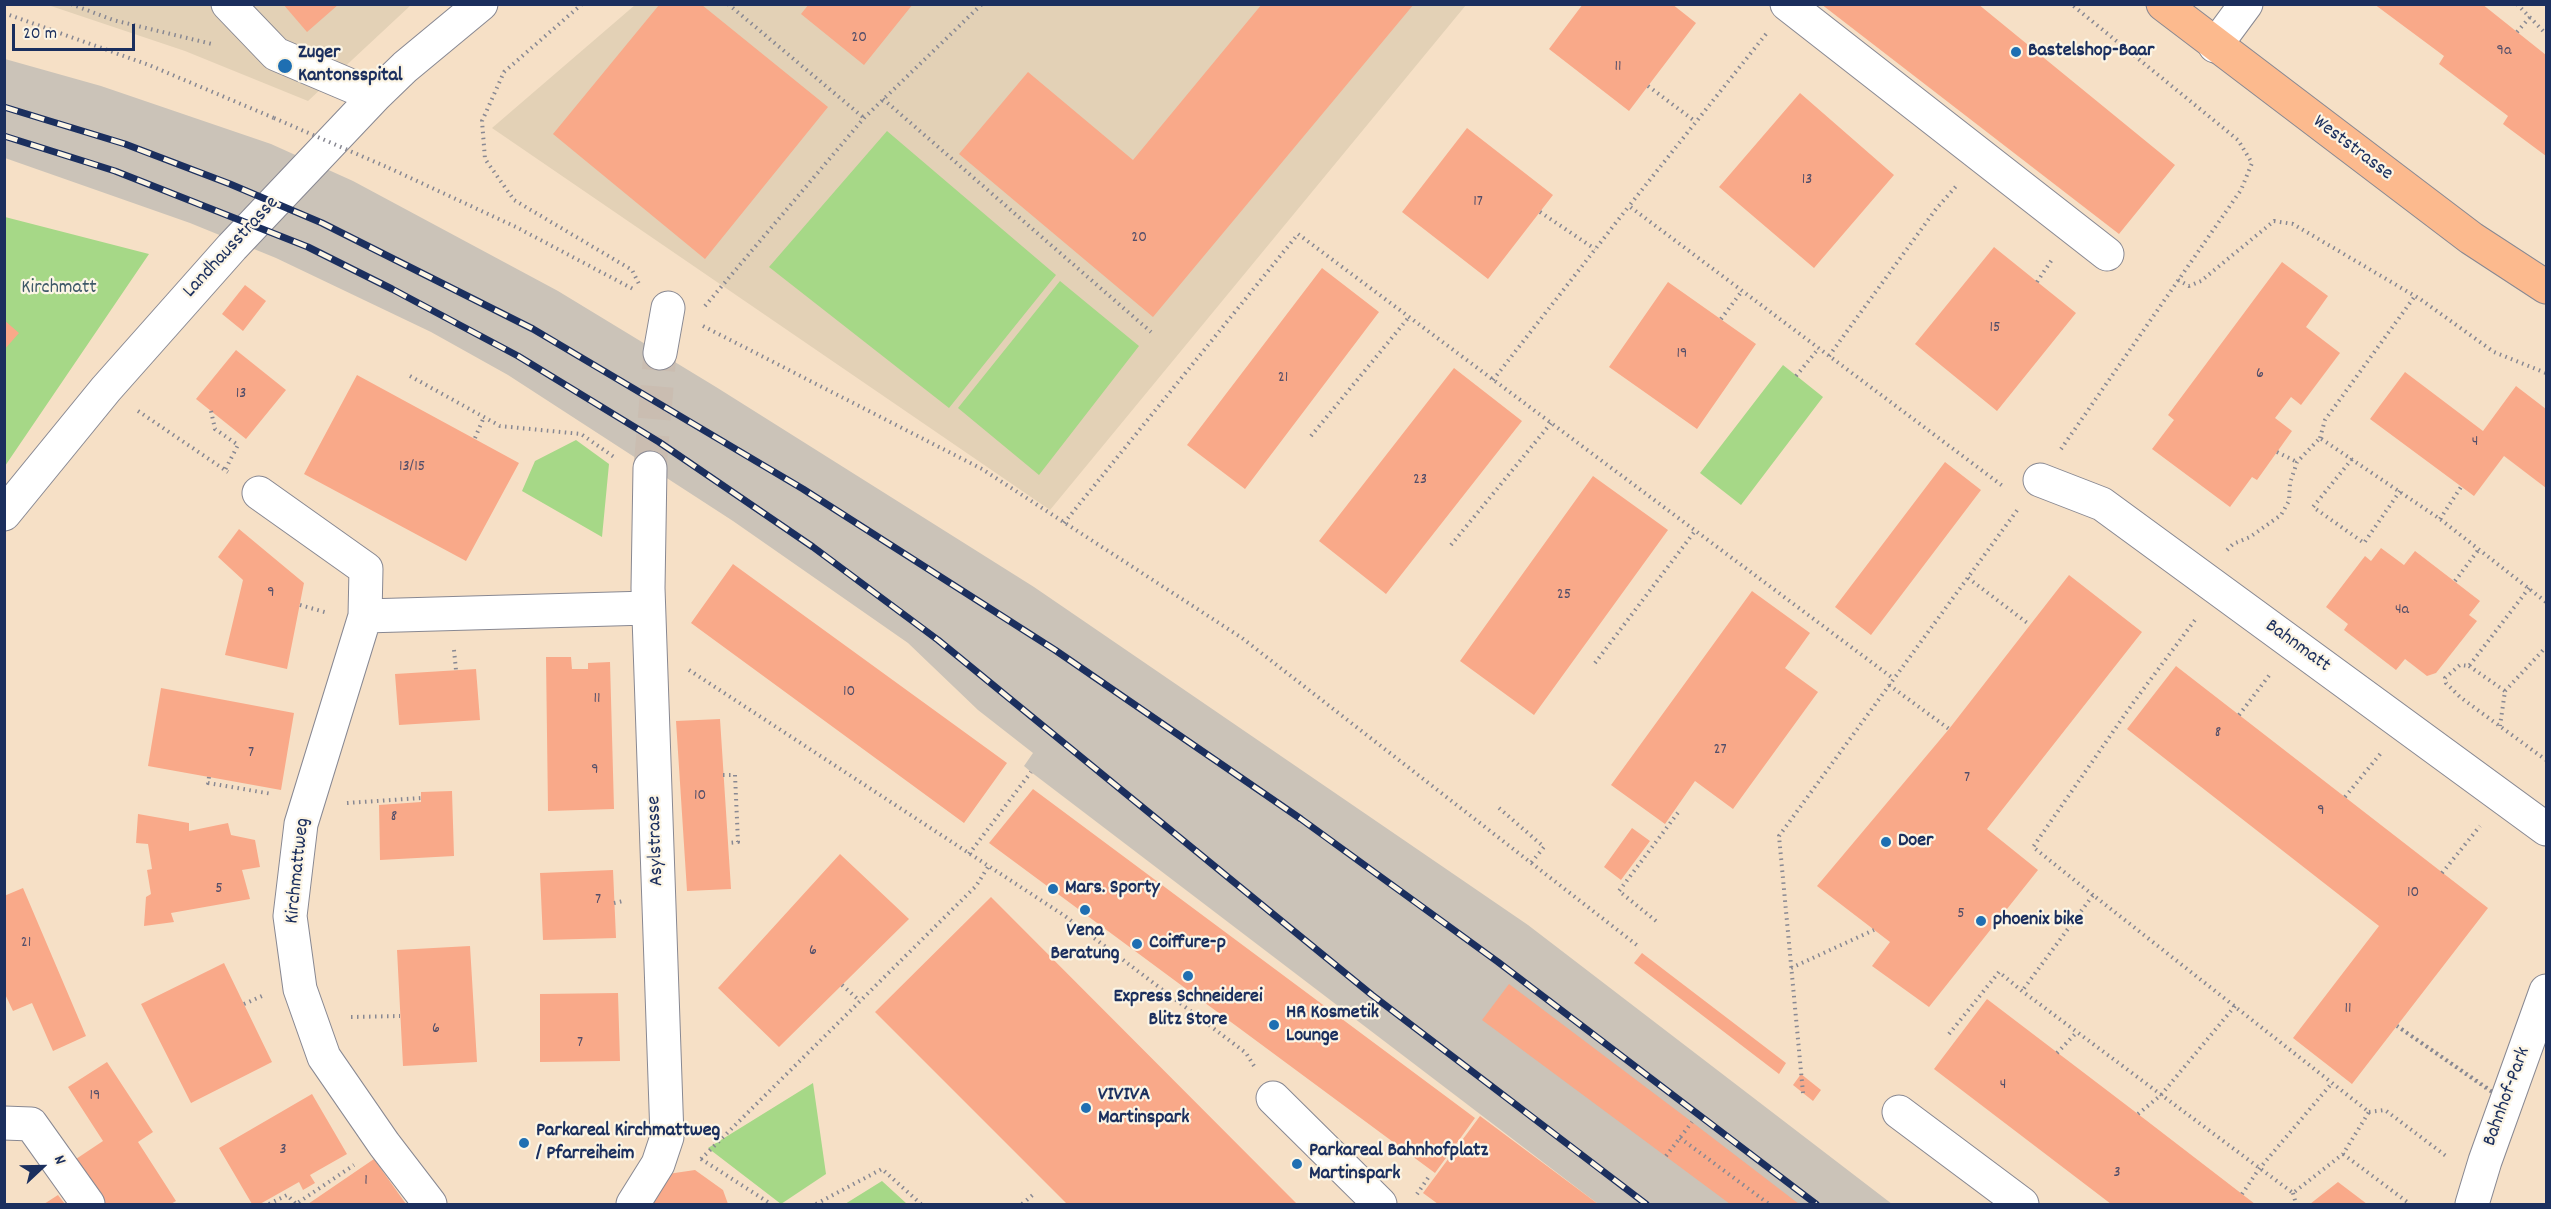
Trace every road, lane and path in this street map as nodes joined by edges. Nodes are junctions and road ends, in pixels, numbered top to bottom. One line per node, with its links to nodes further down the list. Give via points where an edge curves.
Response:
1 (228, 4): 18 (street, via 276,54)
2 (481, 4): 18 (street, Landhausstrasse)
3 (582, 4): 11 (path, bridge, via 504,72 482,121 485,159 514,200 632,270 645,294 516,226 274,118 149,65)
4 (728, 4): 20 (path)
5 (982, 4): 19 (path)
6 (1787, 4): 26 (street)
7 (2071, 4): 27 (path, via 2238,140 2252,163 2241,190)
8 (2163, 4): 16 (main road, Weststrasse)
9 (2246, 4): 16 (street)
10 (2517, 4): 12 (path)
11 (4, 13)
12 (2530, 18): 13 (path); 14 (path)
13 (2517, 32)
14 (2547, 34)
15 (1758, 44): 21 (path)
16 (2215, 46): 28 (main road, Weststrasse, via 2470,238)
17 (1648, 87): 21 (path)
18 (375, 96): 59 (street, Landhausstrasse, via 170,315)
19 (883, 99): 20 (path); 34 (path)
20 (864, 118): 31 (path)
21 (1696, 122): 22 (path)
22 (1629, 206): 25 (path); 29 (path)
23 (1936, 209): 37 (path)
24 (1540, 212): 25 (path)
25 (1595, 249): 41 (path)
26 (2107, 254)
27 (2178, 280): 30 (path, via 2189,286 2201,281 2274,221 2293,224); 56 (path)
28 (2547, 287)
29 (1742, 291): 33 (path); 35 (path)
30 (2415, 296): 38 (path, via 2494,352); 48 (path, via 2325,420)
31 (680, 314): 36 (street); 61 (path, via 982,469)
32 (1409, 317): 41 (path); 46 (path); 61 (path, via 1298,234)
33 (1721, 319)
34 (1151, 332)
35 (1819, 348): 37 (path); 40 (path)
36 (660, 353)
37 (1829, 356): 56 (path)
38 (2547, 373)
39 (410, 376): 44 (path)
40 (1797, 376)
41 (1493, 380): 45 (path)
42 (132, 407): 54 (path)
43 (211, 411): 54 (path, via 215,429 238,445)
44 (484, 417): 47 (path); 50 (path, via 500,426 581,434)
45 (1551, 423): 62 (path); 63 (path)
46 (1311, 436)
47 (475, 438)
48 (2320, 438): 51 (path); 52 (path)
49 (2277, 452): 52 (path)
50 (617, 459)
51 (2352, 459): 57 (path); 57 (path, via 2313,507 2364,543)
52 (2297, 462): 67 (path, via 2289,501 2281,515 2233,544)
53 (650, 468): 71 (street, Asylstrasse)
54 (225, 470): 58 (path)
55 (2461, 487): 60 (path)
56 (2032, 491): 65 (path); 67 (street, Bahnmatt, via 2102,504)
57 (2400, 491): 60 (path)
58 (259, 493): 73 (street, Kirchmattweg, via 366,569)
59 (4, 514)
60 (2440, 519): 64 (path)
61 (1064, 523): 101 (path, via 1242,638)
62 (1695, 531): 78 (path); 80 (path)
63 (1451, 545)
64 (2479, 549): 66 (path); 68 (path)
65 (1968, 578): 74 (path); 80 (path)
66 (2455, 581)
67 (2211, 583): 75 (street, Bahnmatt); 104 (path, via 2032,847)
68 (2529, 588): 69 (path); 79 (path)
69 (2547, 602)
70 (300, 605): 72 (path)
71 (648, 608): 73 (street); 76 (street, Asylstrasse)
72 (320, 611)
73 (365, 616): 95 (street, Kirchmattweg)
74 (2030, 625)
75 (2294, 644): 83 (path); 84 (street, Bahnmatt)
76 (651, 645): 100 (path); 145 (street, Asylstrasse, via 667,1137 658,1164)
77 (2547, 647): 82 (path)
78 (1595, 663)
79 (2469, 666): 82 (path); 85 (path, via 2460,665 2445,678 2446,683)
80 (1894, 679): 81 (path)
81 (1890, 685): 86 (path); 108 (path, via 1779,836)
82 (2505, 692): 85 (path)
83 (2239, 715)
84 (2403, 724): 93 (path); 94 (street, Bahnmatt)
85 (2500, 726): 87 (path)
86 (1949, 729)
87 (2547, 760)
88 (1031, 772): 100 (path)
89 (723, 775): 99 (path, via 735,775 738,842)
90 (209, 777): 91 (path, via 208,783)
91 (264, 793)
92 (421, 798): 95 (path, via 325,804)
93 (2345, 798)
94 (2503, 798): 98 (street, Bahnmatt); 103 (path)
95 (308, 801): 130 (street, Kirchmattweg, via 301,824 290,916 300,989 324,1057)
96 (1499, 808): 101 (path, via 1544,847)
97 (1680, 810): 105 (path, via 1619,891)
98 (2547, 829)
99 (729, 843)
100 (969, 854): 102 (path)
101 (1531, 863): 107 (path)
102 (988, 867): 112 (path, via 976,886); 122 (path, via 1065,916 1246,1053)
103 (2442, 873)
104 (2093, 895): 110 (path); 113 (path)
105 (1656, 921)
106 (1874, 930): 108 (path)
107 (1638, 946)
108 (1791, 968): 120 (path)
109 (842, 985): 112 (path)
110 (2022, 991): 116 (path); 117 (path, via 1999,972)
111 (2547, 991): 123 (street, Bahnhof-Park)
112 (860, 1001): 134 (path)
113 (2235, 1006): 119 (path); 121 (path)
114 (400, 1016): 115 (path)
115 (349, 1018)
116 (2077, 1032): 118 (path); 121 (path)
117 (1949, 1034)
118 (2057, 1053)
119 (2331, 1083): 125 (path); 135 (path)
120 (1803, 1093)
121 (2161, 1095): 126 (path); 135 (path)
122 (1273, 1098): 150 (street)
123 (2506, 1101): 123 (path, via 2497,1095 2397,1026 2486,1088); 137 (street, Bahnhof-Park)
124 (1899, 1112): 152 (street)
125 (2369, 1113): 131 (path); 137 (path, via 2385,1110 2445,1155)
126 (2138, 1114)
127 (1692, 1122): 129 (path)
128 (4, 1123): 142 (street, via 31,1124)
129 (1680, 1138): 133 (path); 151 (path)
130 (384, 1144): 143 (path, via 296,1204 287,1195); 144 (street, Kirchmattweg)
131 (2343, 1154): 139 (path); 154 (path)
132 (694, 1155): 134 (path)
133 (1665, 1156)
134 (701, 1160): 146 (path)
135 (2259, 1169): 139 (path); 140 (path)
136 (1430, 1175): 141 (path)
137 (2476, 1190)
138 (1035, 1193): 149 (path)
139 (2293, 1193): 153 (path)
140 (2242, 1194)
141 (1415, 1197)
142 (88, 1204)
143 (269, 1204)
144 (430, 1204)
145 (633, 1204)
146 (771, 1204)
147 (816, 1204): 148 (path, via 882,1169)
148 (921, 1204)
149 (1022, 1204)
150 (1380, 1204)
151 (1769, 1204)
152 (2022, 1204)
153 (2296, 1204)
154 (2410, 1204)

